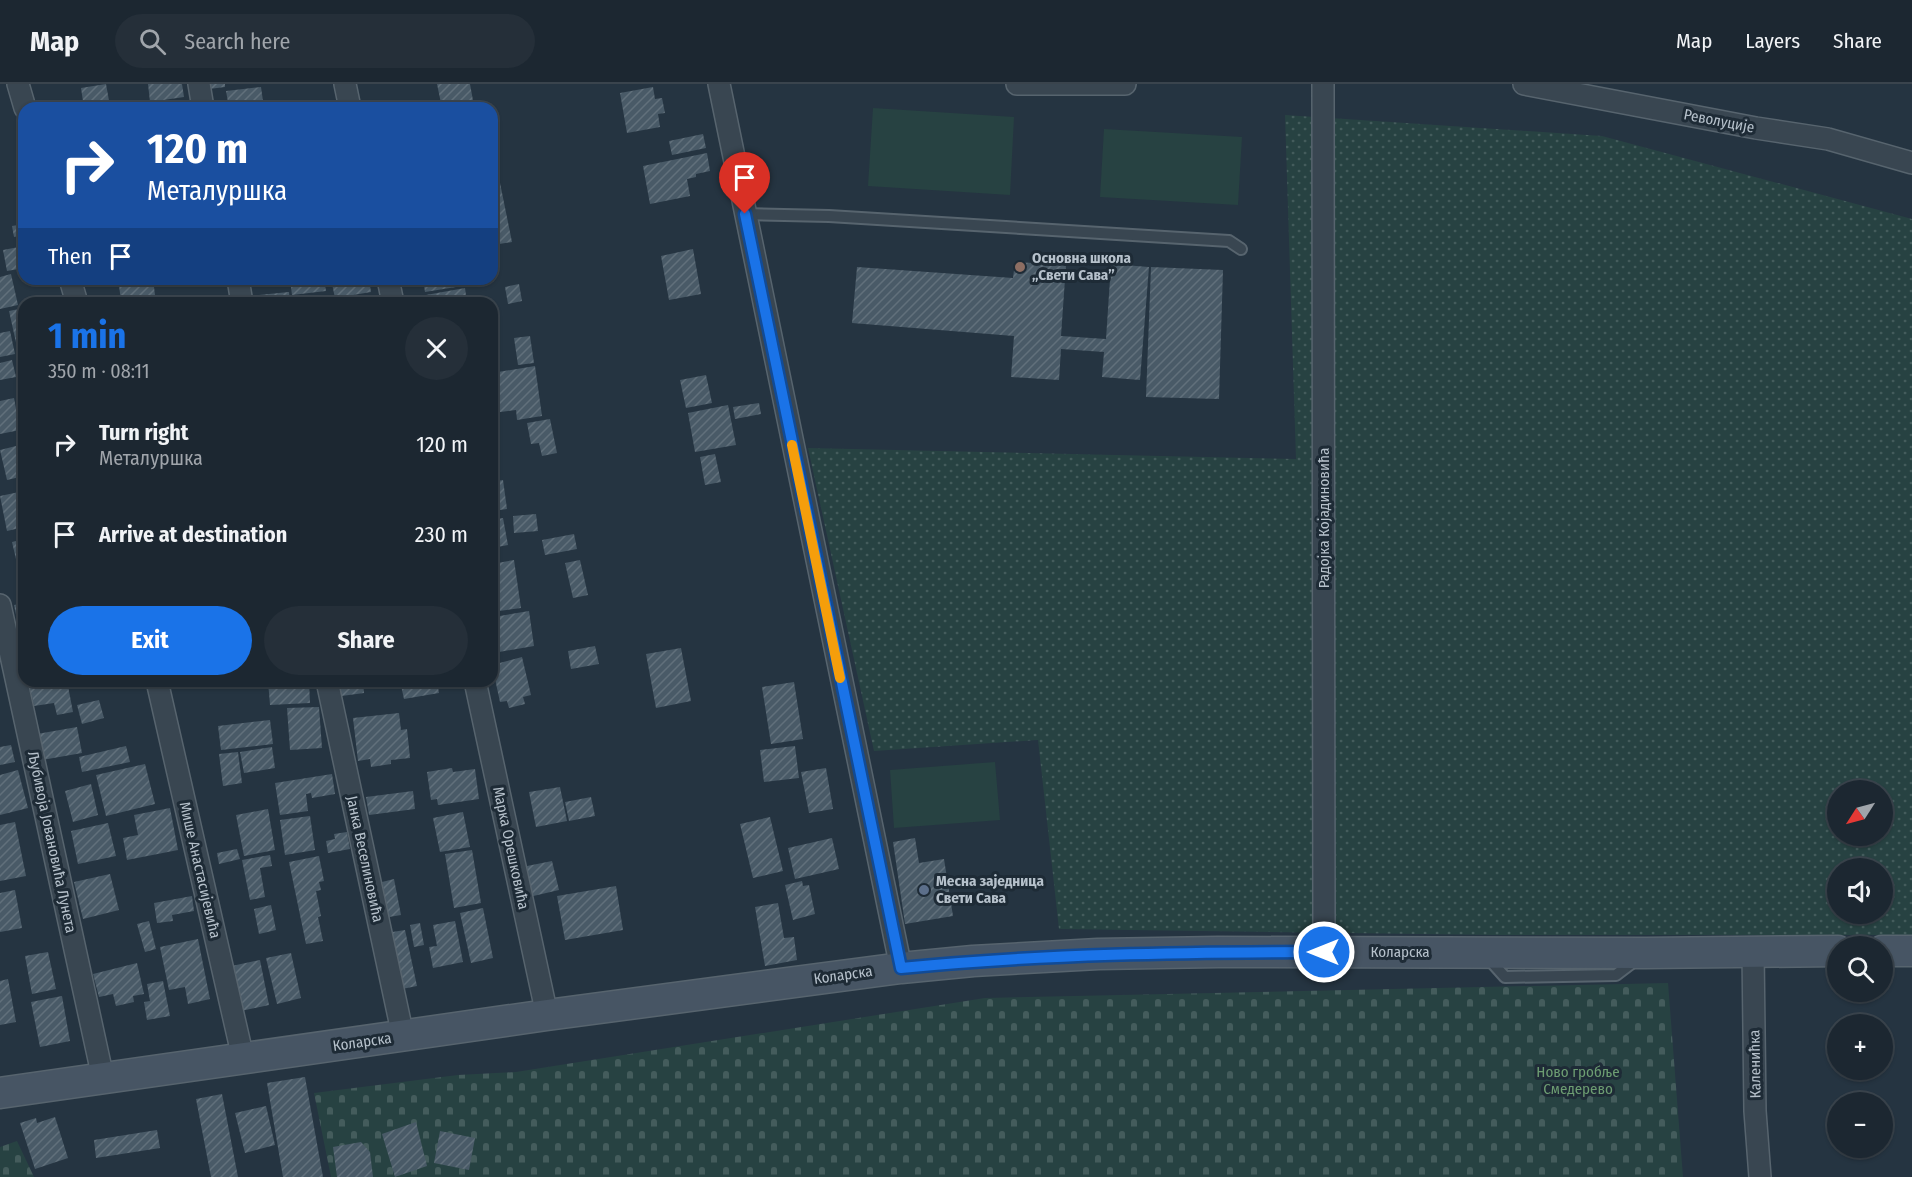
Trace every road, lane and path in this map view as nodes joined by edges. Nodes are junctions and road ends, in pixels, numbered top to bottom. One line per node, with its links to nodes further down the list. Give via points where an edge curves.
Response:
1 (18, 84): 9 (street)
2 (199, 84): 10 (street)
3 (345, 84): 11 (street)
4 (718, 84): 13 (street)
5 (1017, 84): 6 (street)
6 (1125, 84)
7 (1323, 84): 23 (street, Радојка Којадиновића)
8 (1524, 84): 12 (street, Револуције, via 1828,139)
9 (23, 102)
10 (203, 102)
11 (349, 102)
12 (1912, 163)
13 (745, 214): 14 (lane, via 1217,241); 24 (street)
14 (1241, 249)
15 (0, 605): 28 (street, Љубивоја Јовановића Лунета)
16 (158, 687): 27 (street, Мише Анастасијевића)
17 (328, 687): 26 (street, Јанка Веселиновића)
18 (476, 687): 25 (street, Марка Орешковића)
19 (1753, 951): 20 (main road, Коларска); 23 (main road, Коларска); 30 (street, Каленићка)
20 (1827, 951)
21 (1893, 951): 22 (main road)
22 (1912, 951)
23 (1324, 952): 24 (main road, Коларска, via 1098,954)
24 (901, 968): 25 (main road, Коларска)
25 (547, 1015): 26 (main road, Коларска)
26 (403, 1036): 27 (main road, Коларска)
27 (243, 1059): 28 (main road, Коларска)
28 (103, 1078): 29 (main road, Коларска)
29 (0, 1093)
30 (1760, 1177)

